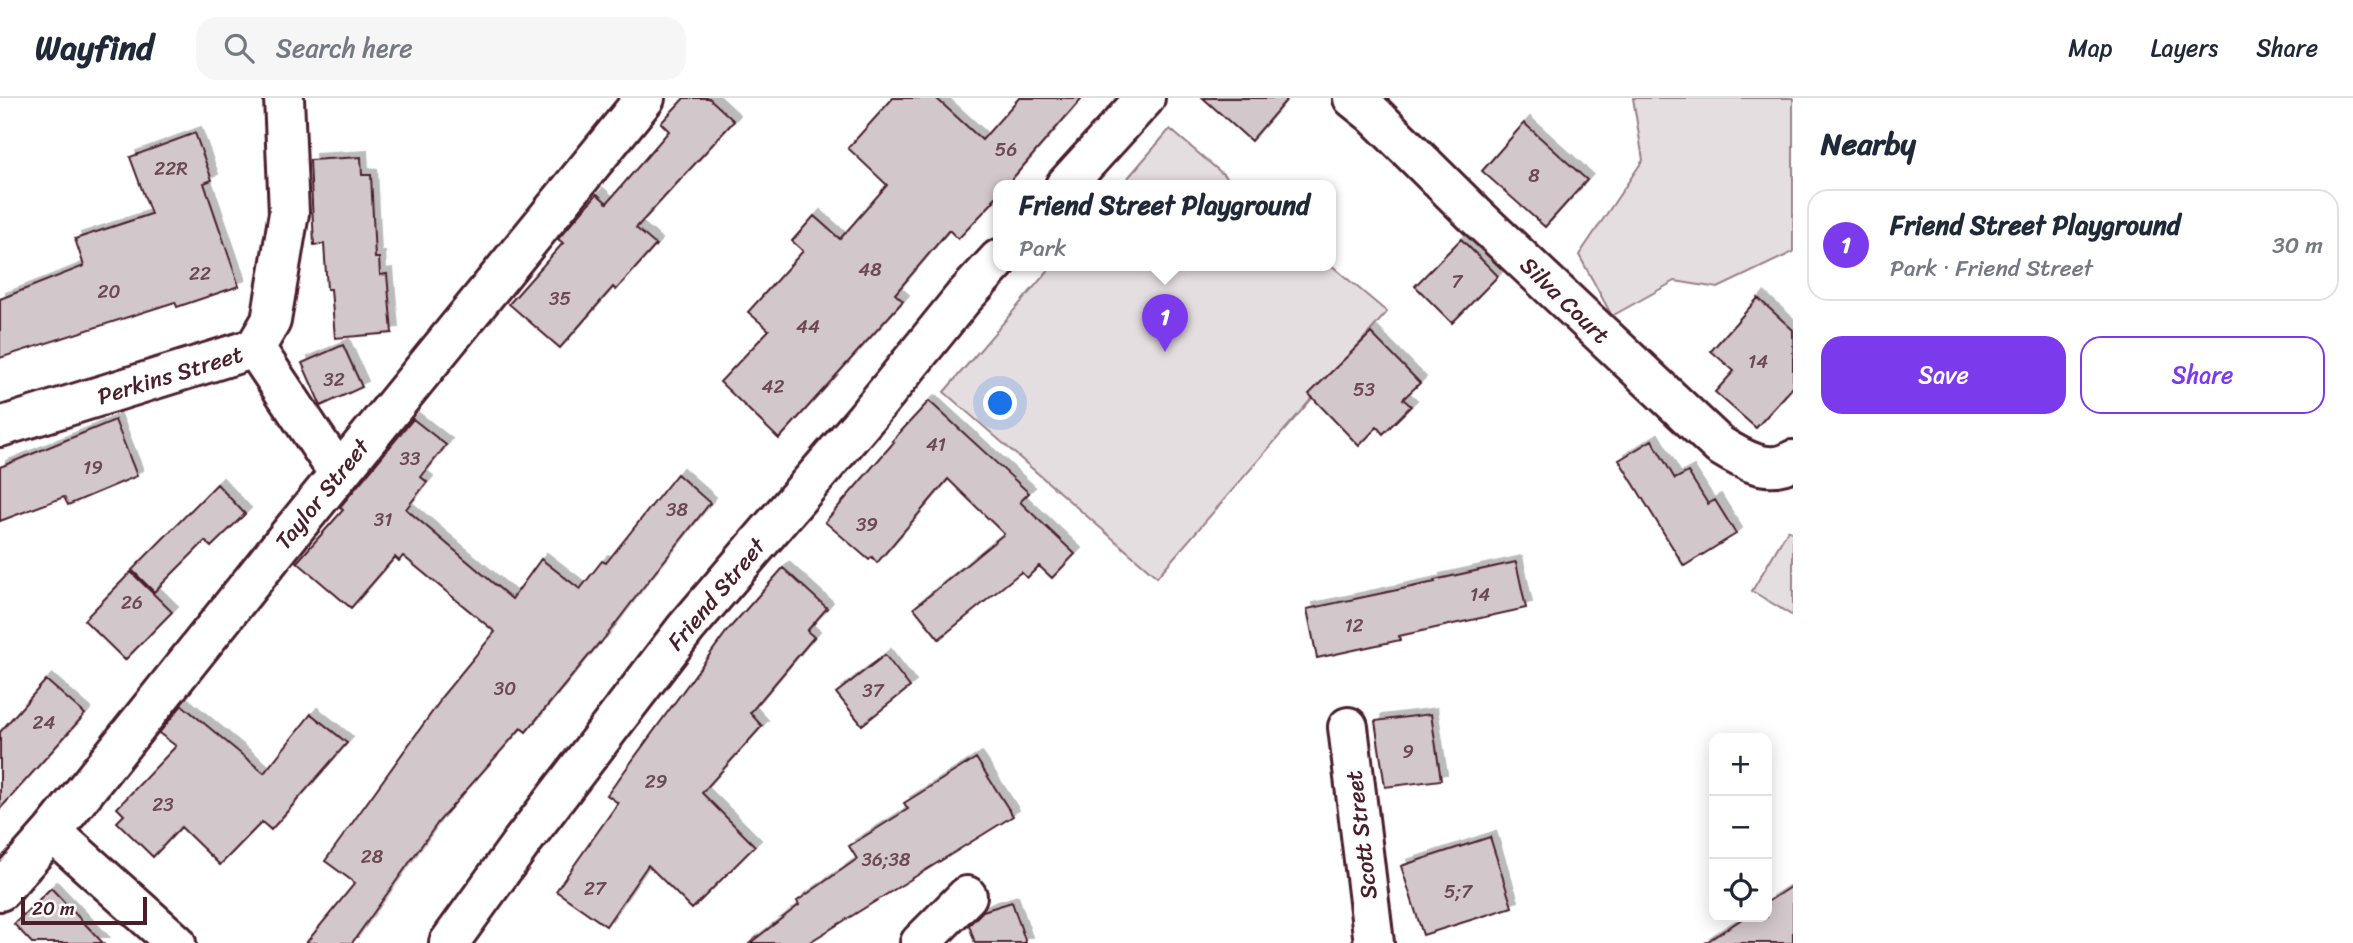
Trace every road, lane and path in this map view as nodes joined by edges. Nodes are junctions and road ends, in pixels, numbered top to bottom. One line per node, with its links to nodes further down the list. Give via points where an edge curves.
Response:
1 (284, 98): 7 (street, Perkins Street, via 289,213 271,321)
2 (645, 98): 10 (street, Taylor Street)
3 (1144, 98): 5 (street)
4 (1353, 98): 9 (street, Silva Court, via 1718,445 1744,460 1771,467)
5 (1070, 180)
6 (993, 266): 16 (street, Friend Street, via 686,628)
7 (255, 348): 8 (street, Perkins Street); 10 (street)
8 (0, 427)
9 (1793, 460)
10 (339, 474): 12 (street, Taylor Street)
11 (1348, 727): 18 (street, Scott Street)
12 (52, 832): 13 (street, Taylor Street); 15 (street)
13 (0, 891)
14 (967, 896): 17 (street)
15 (176, 943)
16 (449, 943)
17 (920, 943)
18 (1374, 943)

